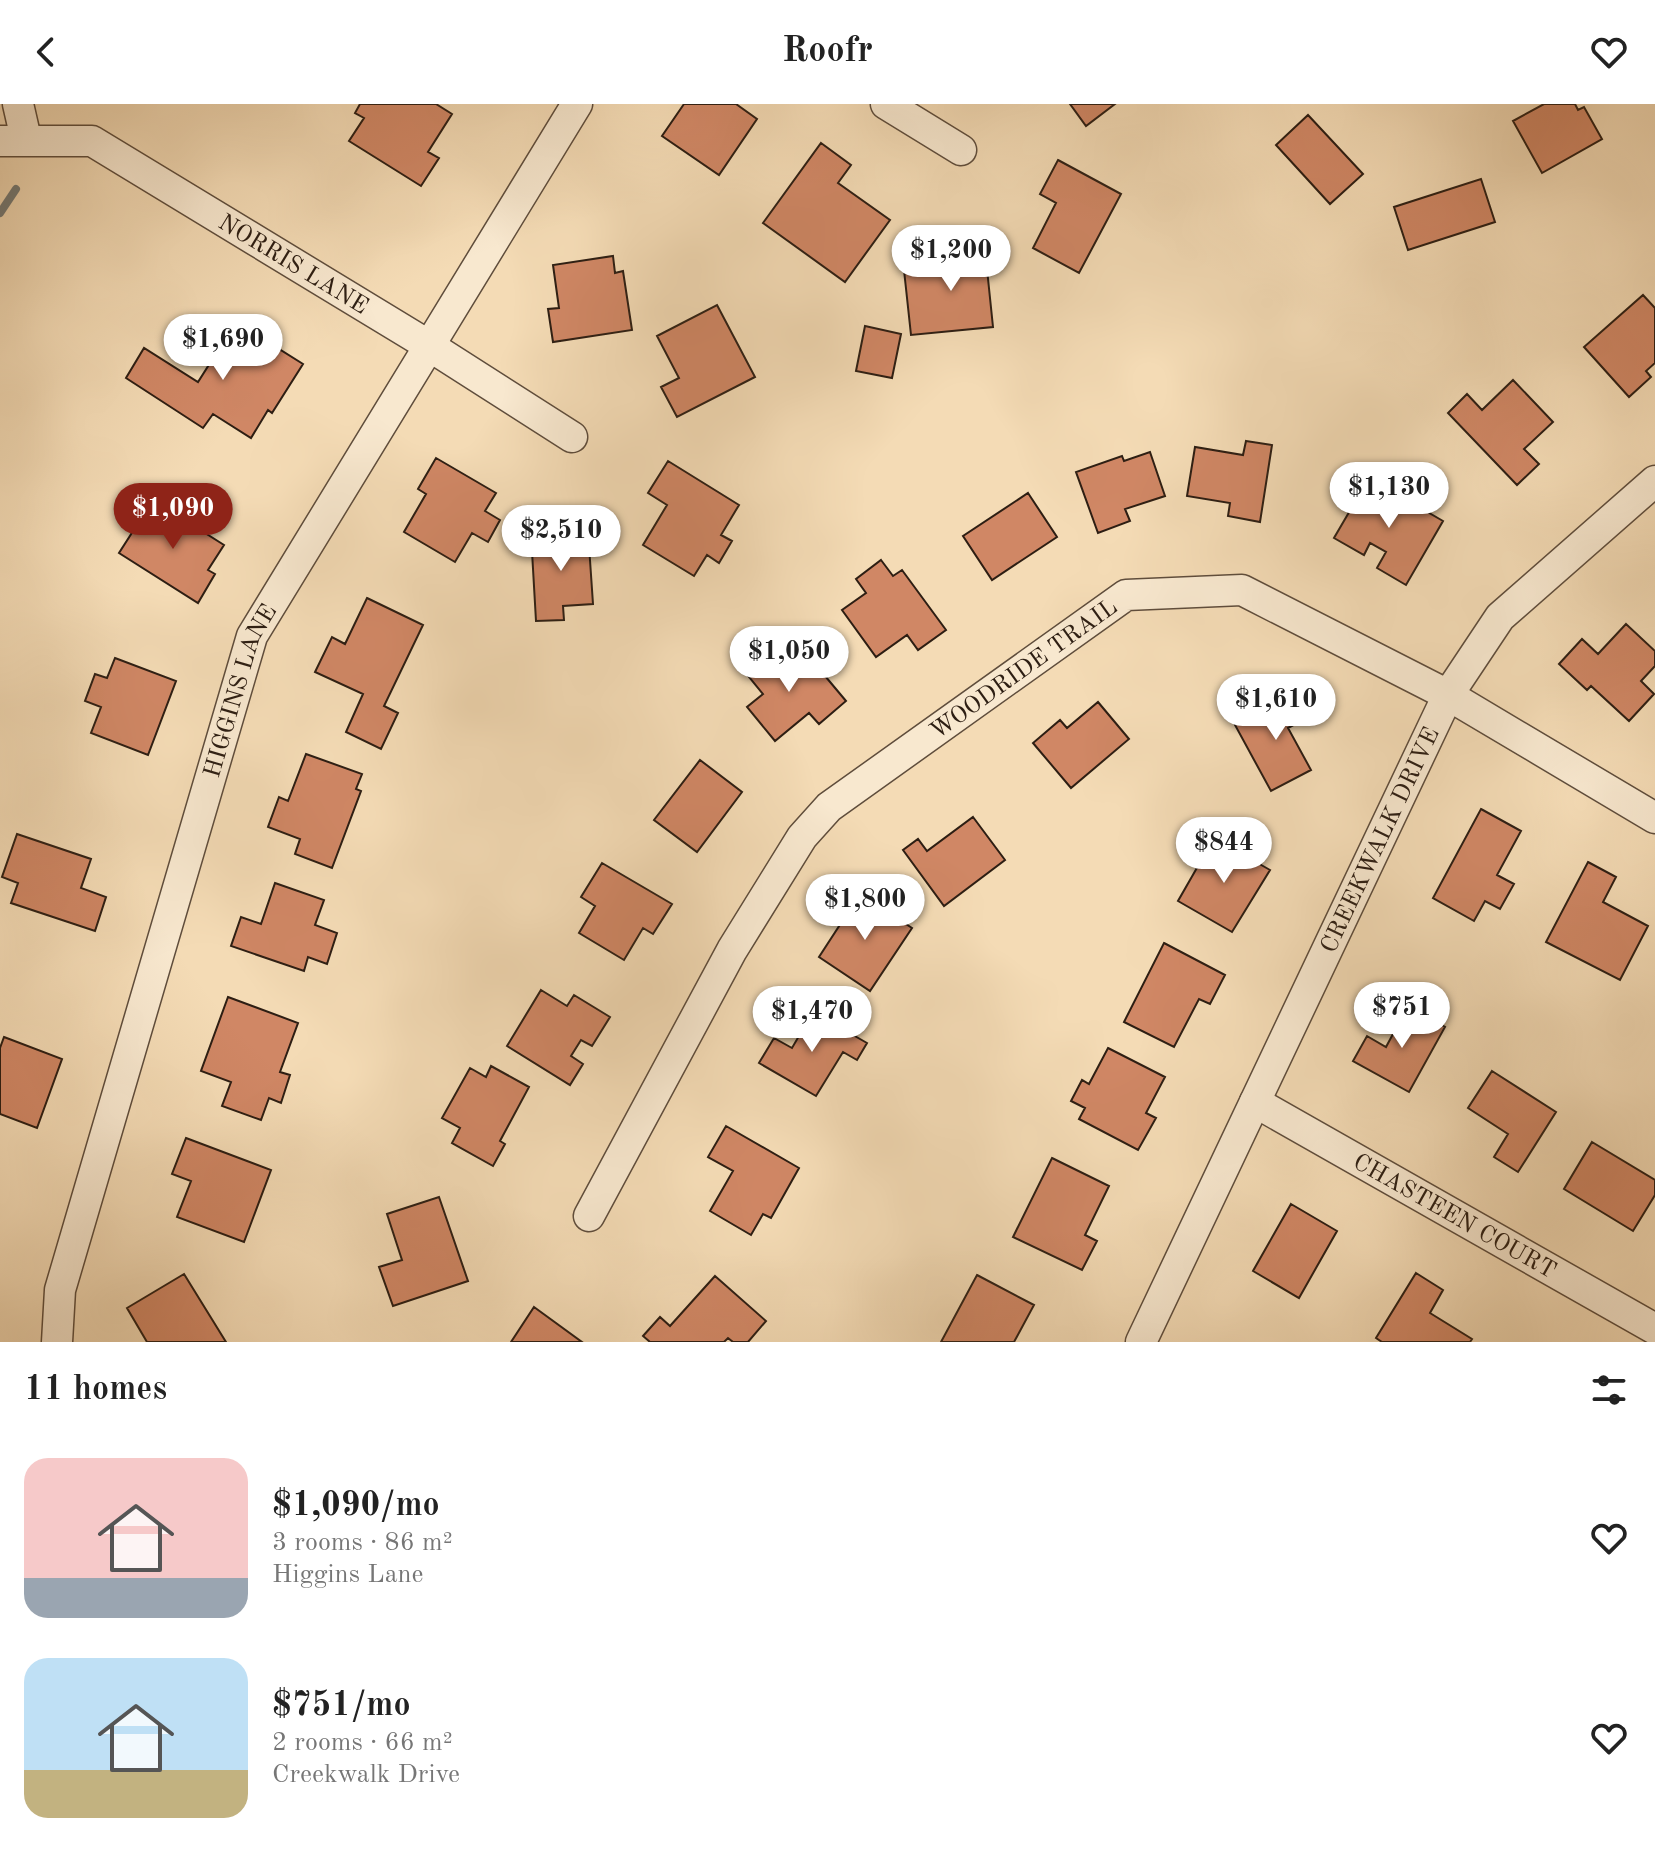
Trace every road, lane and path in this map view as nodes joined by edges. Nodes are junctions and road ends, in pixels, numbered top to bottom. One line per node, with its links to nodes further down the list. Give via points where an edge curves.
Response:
1 (18, 104): 4 (street)
2 (577, 104): 6 (street, HIGGINS LANE)
3 (886, 104): 5 (street)
4 (13, 140): 6 (street, NORRIS LANE, via 92,141)
5 (961, 150)
6 (428, 345): 7 (street, NORRIS LANE); 14 (street, HIGGINS LANE, via 252,636 60,1290)
7 (572, 437)
8 (1655, 481): 9 (street, CREEKWALK DRIVE, via 1500,617)
9 (1448, 695): 10 (street, WOODRIDE TRAIL); 11 (street, CREEKWALK DRIVE); 12 (street, WOODRIDE TRAIL, via 1242,590 1126,595 829,807 802,837 732,950)
10 (1655, 818)
11 (1255, 1102): 13 (street, CHASTEEN COURT); 15 (street, CREEKWALK DRIVE)
12 (589, 1216)
13 (1655, 1329)
14 (57, 1342)
15 (1141, 1342)

